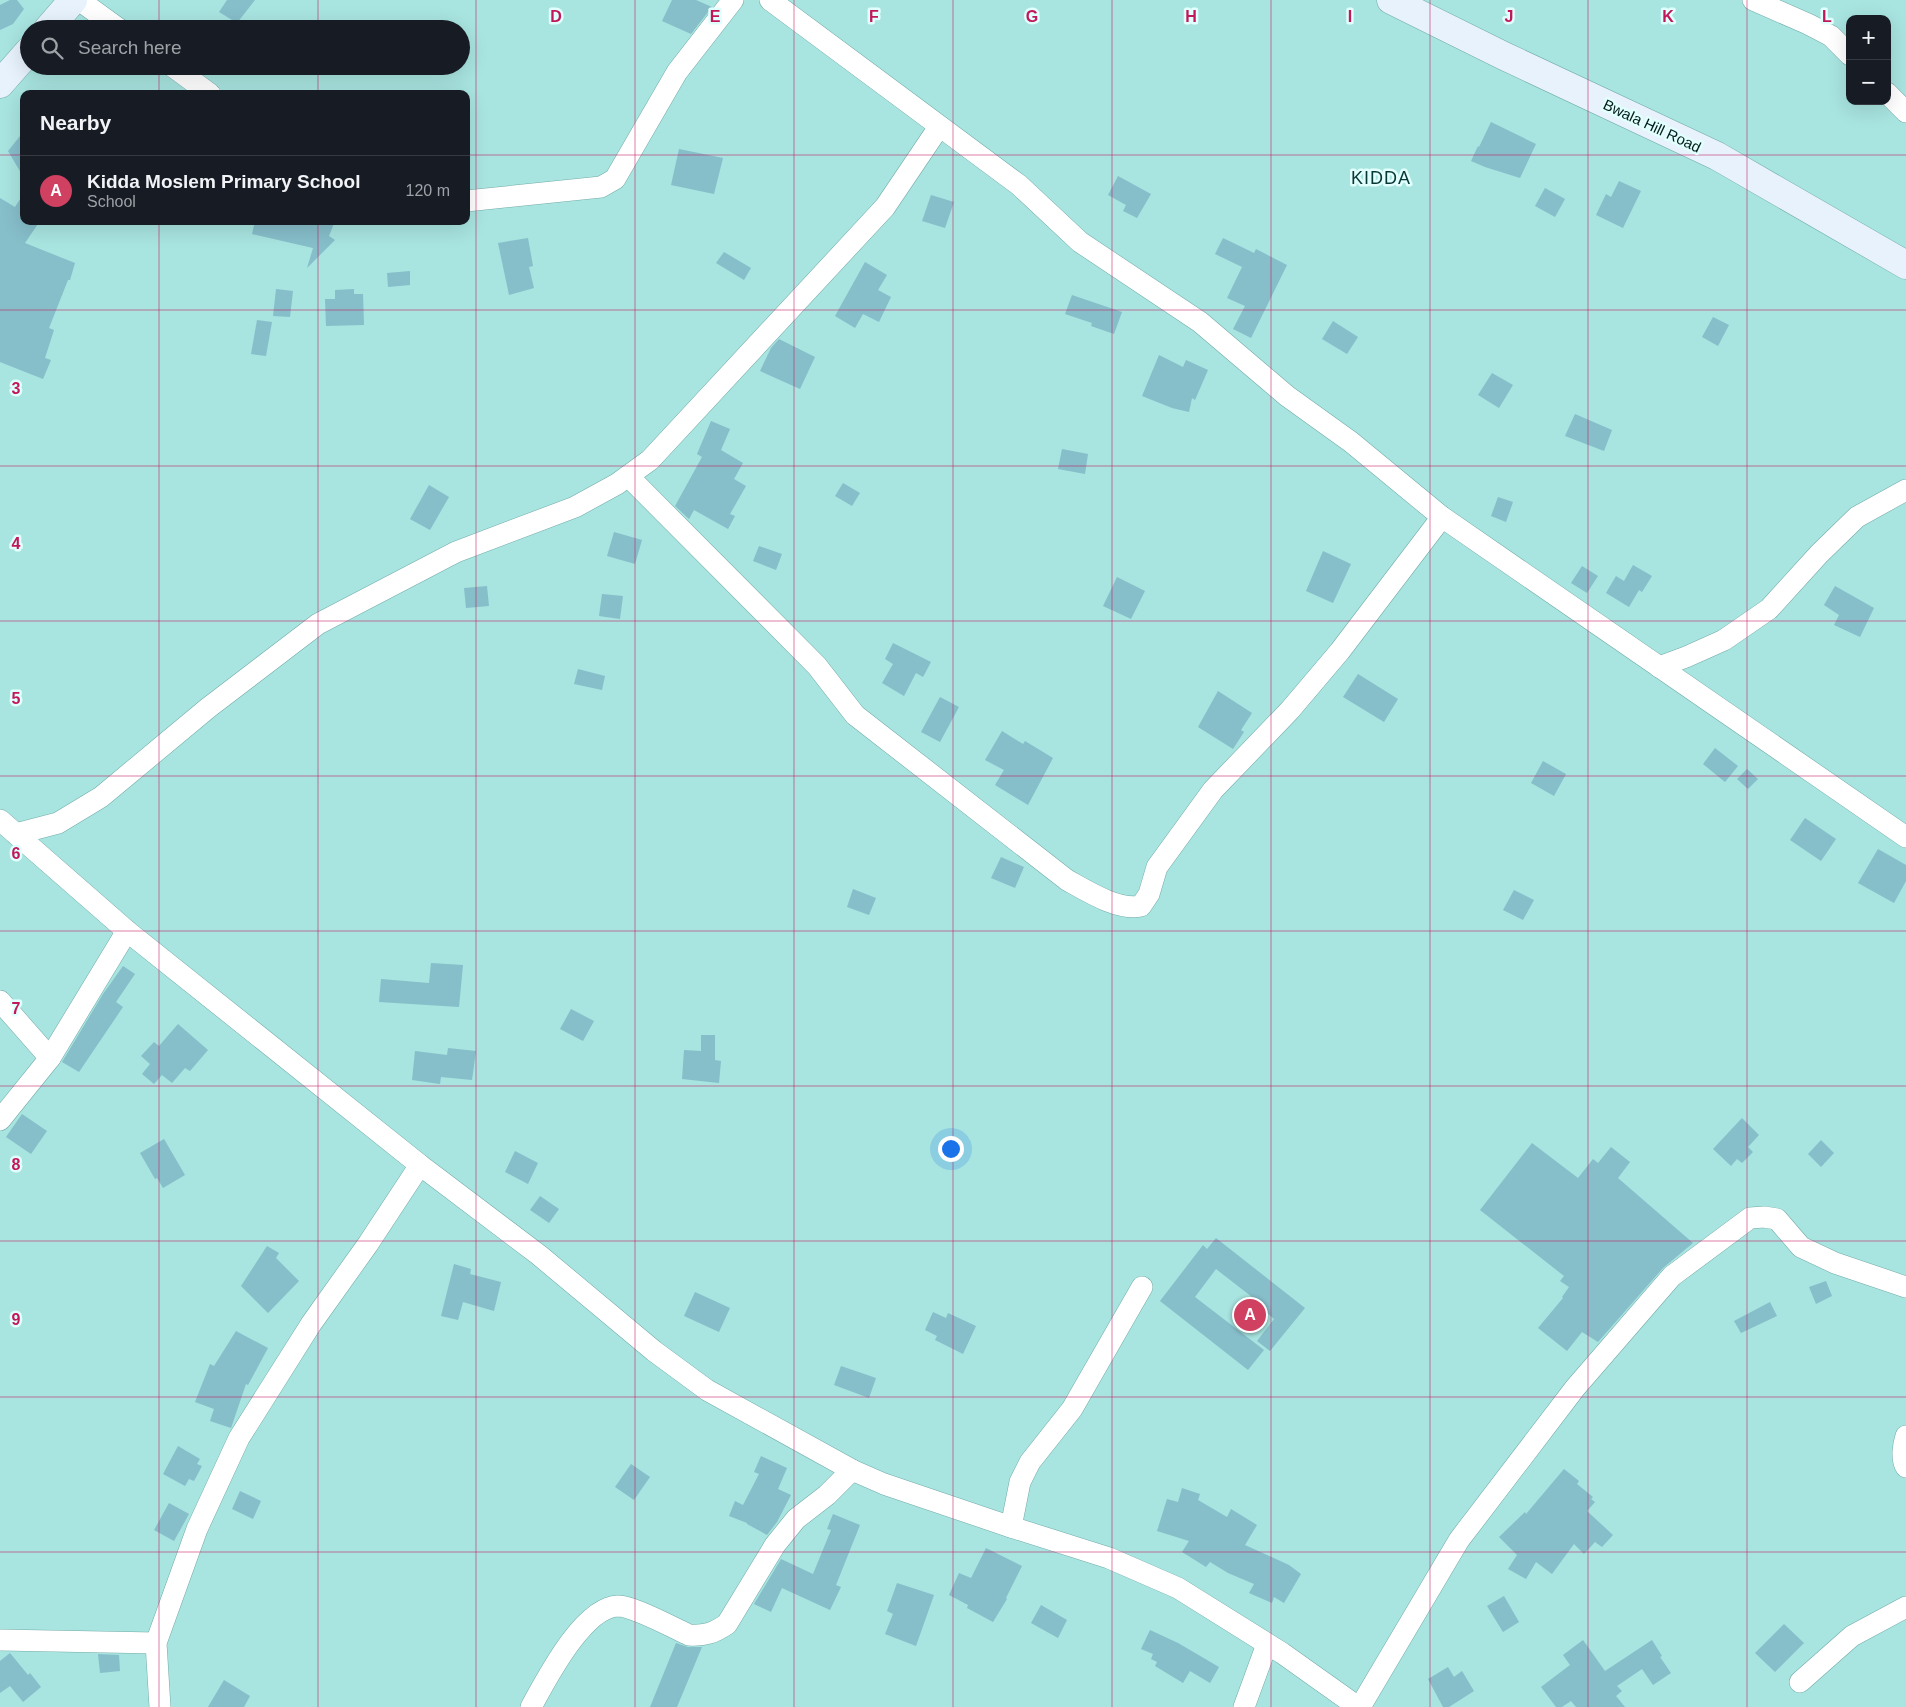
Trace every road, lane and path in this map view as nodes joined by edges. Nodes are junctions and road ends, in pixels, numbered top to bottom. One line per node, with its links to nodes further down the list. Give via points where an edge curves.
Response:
1 (73, 0): 7 (street)
2 (79, 0): 8 (street)
3 (733, 0): 17 (street, via 678,72 615,179 601,187)
4 (770, 0): 16 (street)
5 (1391, 0): 18 (street, Bwala Hill Road, via 1717,156)
6 (1753, 0): 9 (street, via 1831,36)
7 (56, 20)
8 (107, 20)
9 (1846, 51)
10 (20, 61): 12 (street)
11 (184, 75): 13 (street)
12 (0, 84)
13 (205, 90)
14 (1891, 97): 15 (street)
15 (1906, 112)
16 (939, 127): 19 (street, via 885,208 656,453); 21 (street, via 1019,185 1080,242 1200,322 1287,396 1351,442)
17 (470, 201)
18 (1906, 265)
19 (628, 476): 21 (street, via 817,666 854,715 1067,880 1099,897 1131,908 1141,906 1149,894 1157,867 1213,790 1290,710 1340,651); 24 (street, via 575,507 456,552 318,624 208,708 101,797 58,823)
20 (1906, 490): 22 (street, via 1858,517 1819,554 1770,610 1724,640 1686,658)
21 (1442, 517): 22 (street)
22 (1659, 666): 25 (street)
23 (0, 820): 24 (street)
24 (16, 834): 26 (street)
25 (1906, 837)
26 (127, 930): 28 (street); 30 (street)
27 (0, 1001): 28 (street)
28 (50, 1058): 29 (street)
29 (0, 1120)
30 (420, 1165): 35 (street, via 539,1255 654,1352 707,1390); 39 (street, via 311,1324 239,1438 197,1529)
31 (1142, 1287): 36 (street, via 1072,1409 1030,1462 1020,1482)
32 (1906, 1287): 45 (street, via 1834,1263 1800,1247 1777,1219 1764,1216 1750,1218 1672,1276 1575,1388 1459,1540)
33 (1906, 1436): 34 (street, via 1903,1462)
34 (1906, 1467)
35 (852, 1470): 36 (street); 43 (street, via 796,1519 775,1545 727,1624 716,1632 689,1635 620,1606 608,1608 594,1617 564,1649)
36 (1011, 1527): 40 (street, via 1109,1558 1178,1588)
37 (1906, 1607): 41 (street, via 1852,1636)
38 (0, 1640): 39 (street)
39 (156, 1643): 42 (street)
40 (1267, 1644): 44 (street); 45 (street)
41 (1800, 1682)
42 (160, 1707)
43 (531, 1707)
44 (1244, 1707)
45 (1359, 1707)

